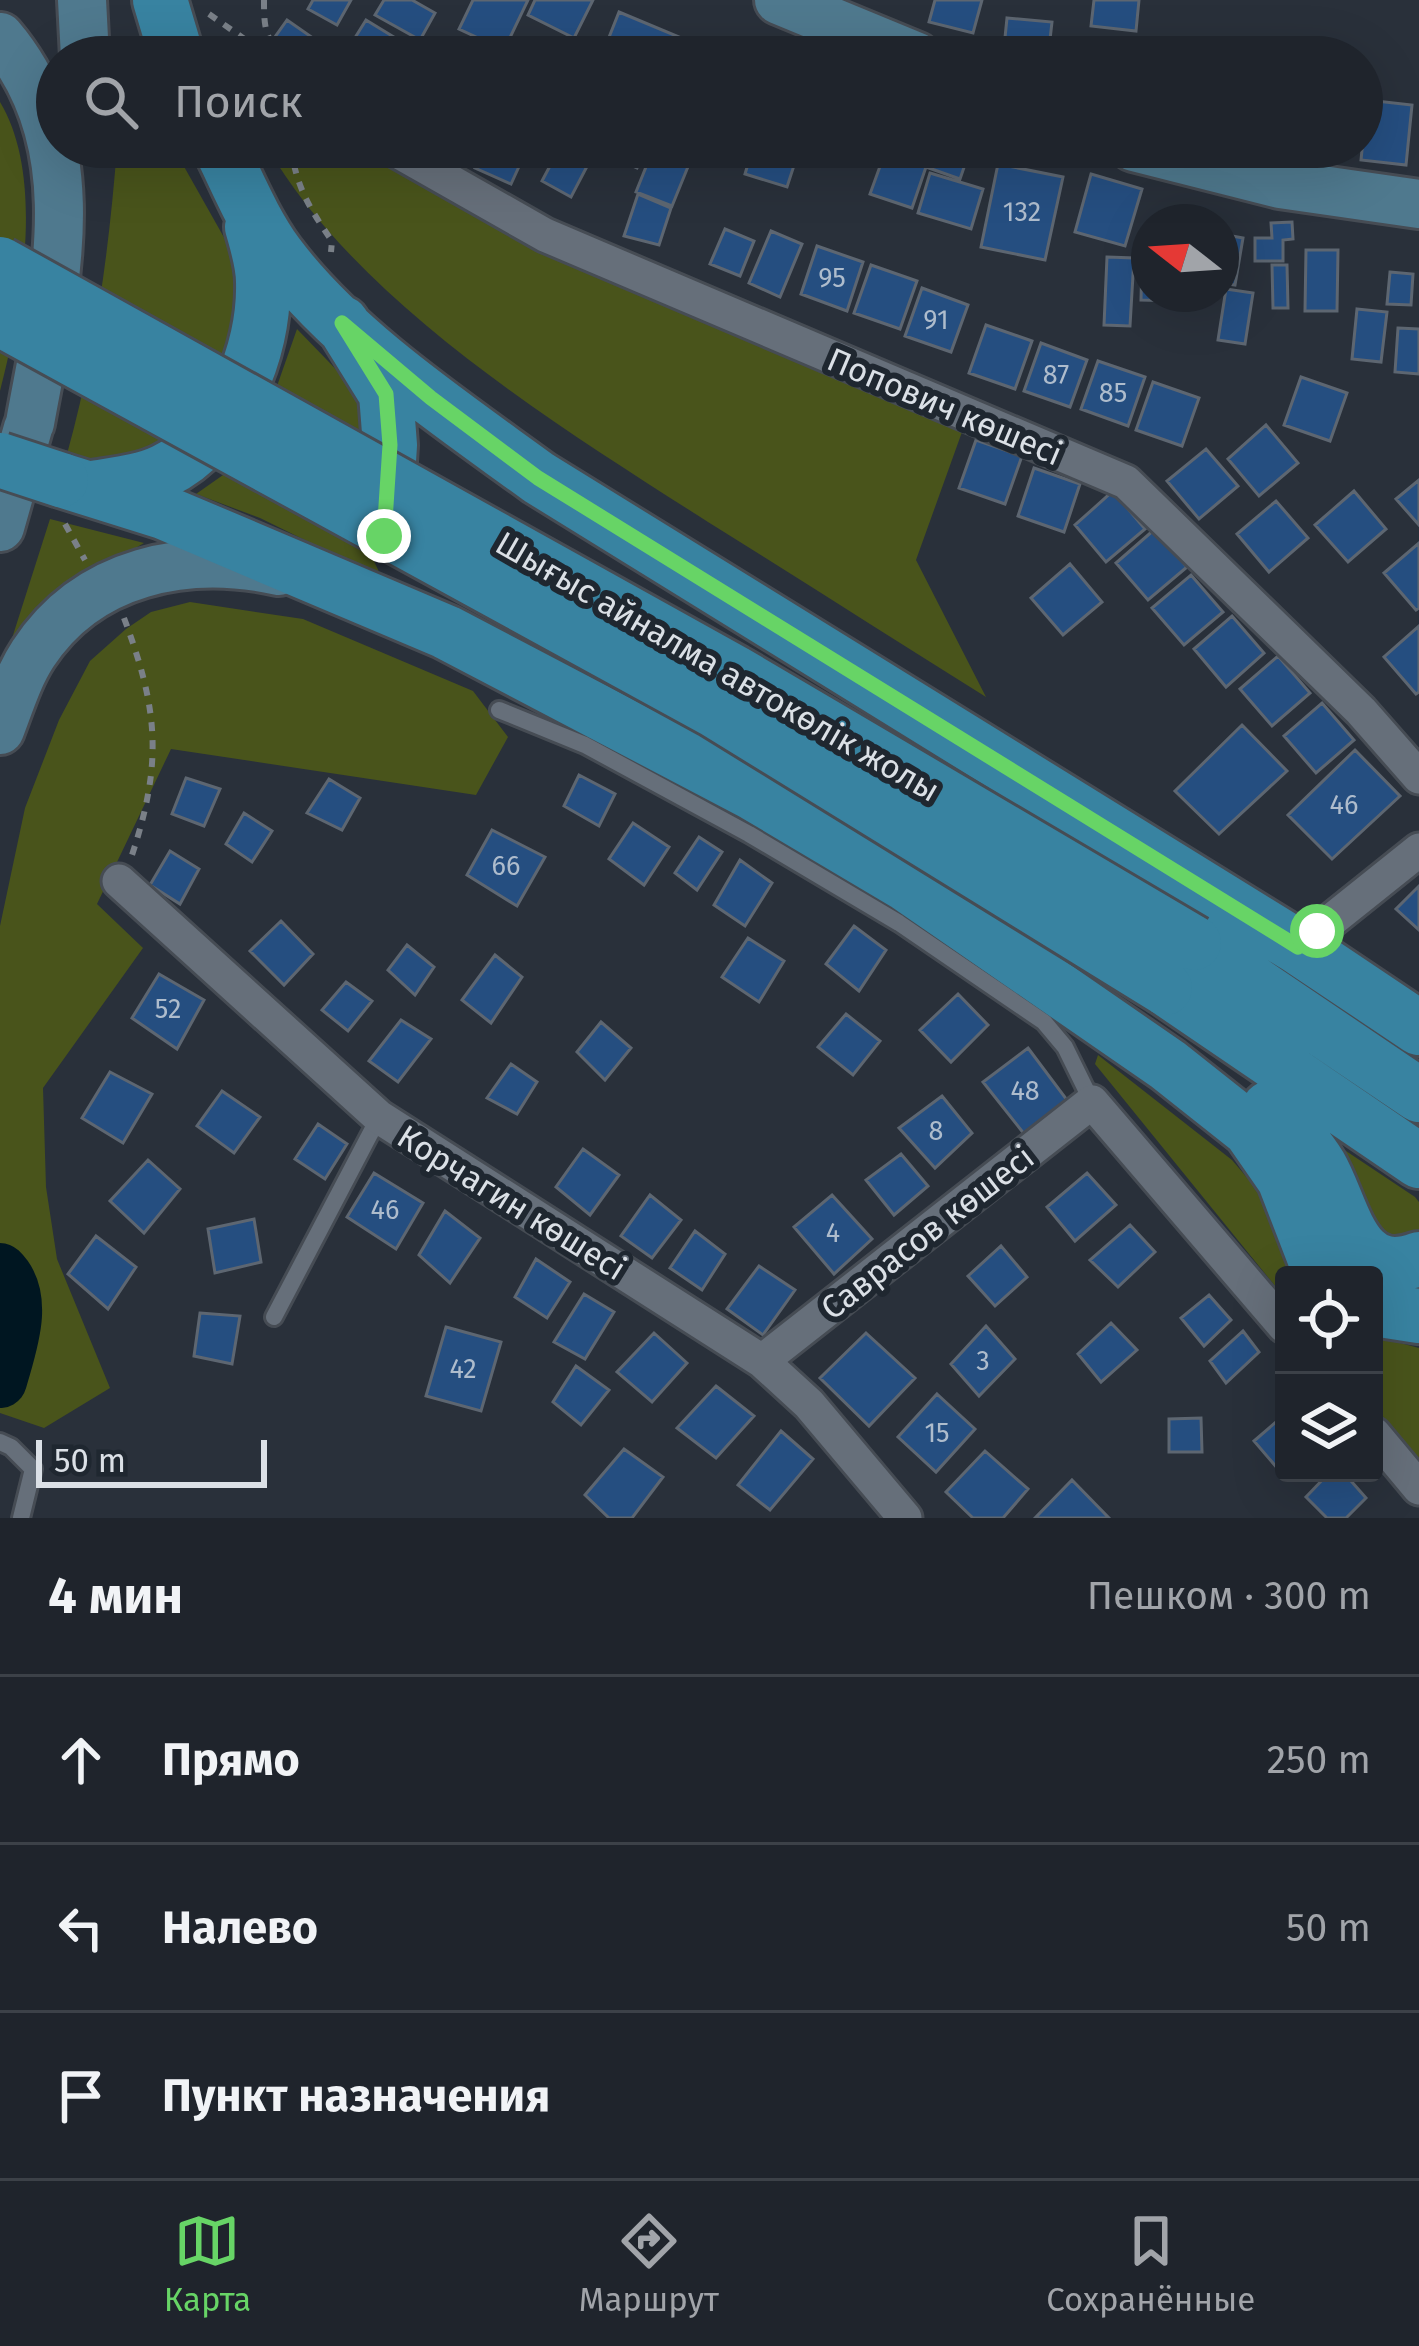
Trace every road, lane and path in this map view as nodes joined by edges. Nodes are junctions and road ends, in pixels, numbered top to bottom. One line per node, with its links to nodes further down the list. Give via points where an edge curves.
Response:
1 (82, 0): 5 (main road)
2 (264, 0): 8 (path)
3 (779, 0): 9 (main road)
4 (176, 2): 6 (main road); 7 (path)
5 (84, 36)
6 (177, 36)
7 (237, 36)
8 (267, 36)
9 (866, 36)
10 (0, 38): 11 (main road)
11 (36, 91)
12 (57, 168): 24 (main road, via 50,313)
13 (80, 168): 24 (main road, via 72,237)
14 (230, 168): 18 (main road)
15 (294, 168): 20 (path)
16 (427, 168): 31 (street, Попович көшесі, via 545,235 1126,482)
17 (1217, 168): 19 (main road)
18 (246, 204): 23 (main road, via 276,253); 25 (main road, via 262,311 230,407 192,454 163,472)
19 (1419, 204)
20 (331, 252)
21 (0, 263): 36 (main road, Шығыс айналма автокөлік жолы, bridge, via 734,672 1194,943)
22 (0, 319): 39 (main road, bridge, via 715,710 1165,988)
23 (342, 323): 34 (main road, via 538,478); 42 (main road, via 386,394 386,552 403,581 757,769 1163,1026 1295,1133 1322,1168 1362,1250 1385,1262)
24 (15, 442): 25 (main road, bridge); 26 (main road)
25 (75, 484): 27 (main road)
26 (0, 527)
27 (340, 585): 30 (main road, via 247,564 200,564 147,569 101,587 33,654); 43 (main road, via 752,792 906,884 1168,1065 1262,1144)
28 (115, 605): 33 (path, via 140,662 156,750 134,853)
29 (499, 710): 37 (lane, via 603,755 899,923 1044,1022)
30 (0, 730)
31 (1419, 777)
32 (1419, 850): 34 (street)
33 (119, 881): 38 (street, Корчагин көшесі)
34 (1298, 947): 35 (main road)
35 (1419, 1028)
36 (1419, 1095)
37 (1092, 1102): 45 (street); 48 (street, Саврасов көшесі)
38 (379, 1117): 47 (lane); 48 (street, Корчагин көшесі)
39 (1366, 1125): 40 (main road); 41 (main road)
40 (1419, 1161)
41 (1419, 1173)
42 (1419, 1259)
43 (1318, 1266)
44 (1383, 1310): 46 (main road)
45 (1275, 1316)
46 (1419, 1316)
47 (274, 1317)
48 (762, 1361): 53 (street, Корчагин көшесі)
49 (0, 1442): 52 (lane, via 32,1469)
50 (1383, 1445): 51 (street)
51 (1419, 1488)
52 (21, 1518)
53 (905, 1518)

